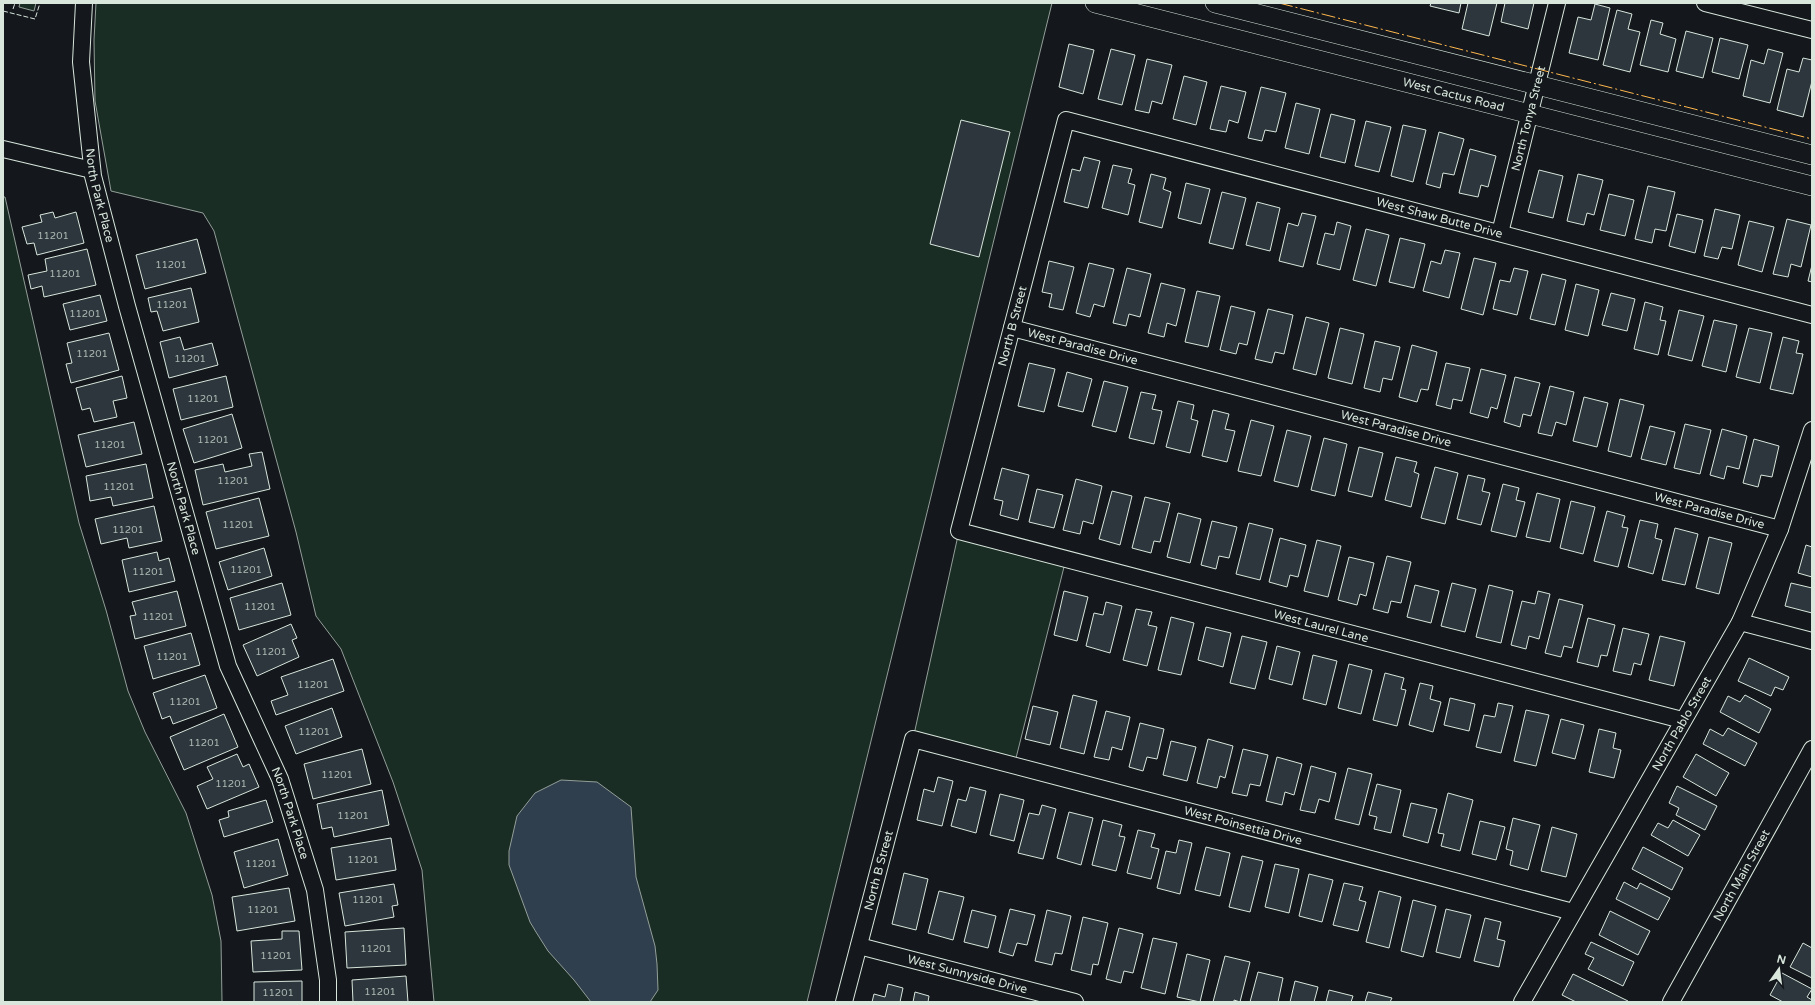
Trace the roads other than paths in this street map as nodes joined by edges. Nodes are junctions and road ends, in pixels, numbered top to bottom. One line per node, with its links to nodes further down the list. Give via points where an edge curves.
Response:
1 (84, 3): 12 (street, North Park Place, via 81,62)
2 (1095, 3): 8 (street, West Cactus Road)
3 (1215, 3): 7 (street)
4 (1558, 3): 7 (street, North Tonya Street)
5 (1709, 4): 6 (street)
6 (1812, 30)
7 (1537, 86): 8 (street, North Tonya Street); 11 (street)
8 (1530, 114): 13 (street, West Cactus Road); 14 (street, North Tonya Street)
9 (1066, 120): 14 (street, West Shaw Butte Drive); 16 (street, North B Street)
10 (3, 149): 12 (street)
11 (1812, 155)
12 (92, 170): 27 (street, North Park Place, via 127,306 228,666 280,779 315,890 328,980)
13 (1812, 186)
14 (1500, 233): 15 (street, West Shaw Butte Drive)
15 (1812, 315)
16 (1012, 328): 18 (street, West Paradise Drive); 19 (street, North B Street)
17 (1812, 430): 18 (street, North Pablo Street)
18 (1780, 528): 20 (street, North Pablo Street)
19 (959, 531): 22 (street, West Laurel Lane)
20 (1740, 622): 21 (street); 22 (street, North Pablo Street)
21 (1812, 641)
22 (1682, 720): 25 (street, North Pablo Street)
23 (913, 739): 25 (street, West Poinsettia Drive); 26 (street, North B Street)
24 (1812, 749): 31 (street, North Main Street)
25 (1573, 912): 30 (street, North Pablo Street)
26 (859, 946): 28 (street, North B Street); 29 (street, West Sunnyside Drive)
27 (328, 1002)
28 (844, 1002)
29 (1075, 1002)
30 (1522, 1002)
31 (1671, 1002)

